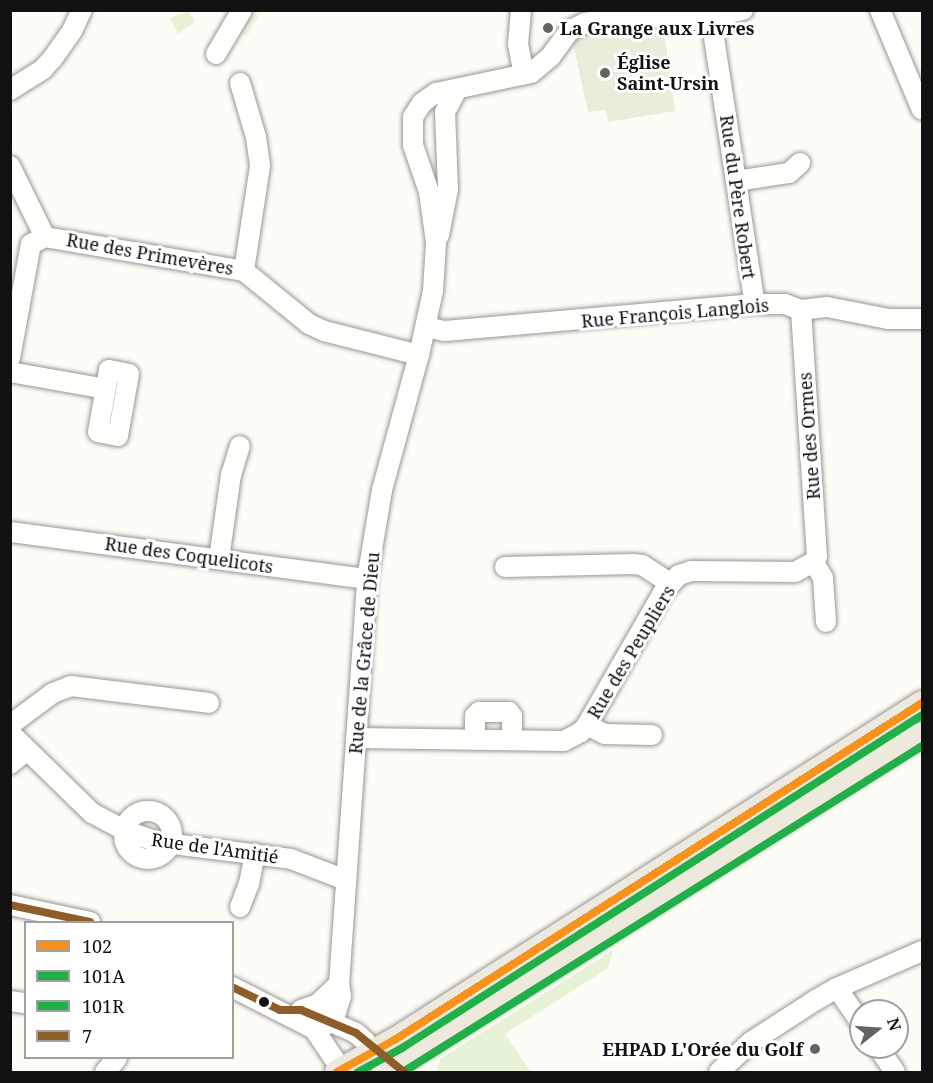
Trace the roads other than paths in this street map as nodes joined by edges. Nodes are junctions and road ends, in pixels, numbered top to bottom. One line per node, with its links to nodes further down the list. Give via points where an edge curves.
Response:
1 (82, 10): 11 (street, via 68,39 53,58)
2 (242, 10): 7 (street)
3 (521, 10): 8 (street, via 518,44)
4 (743, 10): 6 (street)
5 (880, 10): 13 (street)
6 (711, 18): 8 (street, via 627,15 585,23 569,31 544,63); 17 (street, Rue du Père Robert)
7 (216, 54)
8 (524, 74): 10 (street)
9 (240, 82): 20 (street, via 260,166)
10 (457, 88): 12 (street, via 436,93); 14 (street)
11 (10, 90)
12 (422, 103): 14 (street); 19 (street, via 413,117 411,132 429,192)
13 (922, 110)
14 (445, 112): 19 (street, via 448,189)
15 (800, 163): 17 (street, via 789,173)
16 (10, 166): 18 (street, Rue des Primevères)
17 (736, 181): 21 (street, Rue du Père Robert)
18 (45, 237): 20 (street, Rue des Primevères); 26 (street, via 31,244)
19 (436, 243): 24 (street, Rue de la Grâce de Dieu)
20 (244, 271): 25 (street, Rue des Primevères, via 317,328)
21 (755, 304): 22 (street, Rue François Langlois, via 785,304); 24 (street, Rue François Langlois, via 444,331)
22 (801, 310): 23 (street, Rue François Langlois, via 827,307 888,319); 32 (street, Rue des Ormes, via 817,556)
23 (922, 319)
24 (426, 327): 25 (street, Rue de la Grâce de Dieu)
25 (419, 355): 34 (street, Rue de la Grâce de Dieu, via 382,490)
26 (10, 358)
27 (10, 372): 28 (street)
28 (106, 389)
29 (240, 446): 31 (street, via 231,475)
30 (10, 532): 31 (street, Rue des Coquelicots)
31 (219, 559): 34 (street, Rue des Coquelicots)
32 (814, 562): 35 (street, Rue des Peupliers, via 795,572 691,571); 36 (street, via 823,578)
33 (505, 567): 35 (street, via 633,564 642,565)
34 (368, 579): 44 (street, Rue de la Grâce de Dieu)
35 (670, 583): 40 (street, Rue des Peupliers)
36 (826, 622)
37 (208, 703): 39 (street, via 71,686 53,693)
38 (922, 703): 68 (main road)
39 (10, 724)
40 (587, 725): 43 (street, Rue des Peupliers, via 605,734); 46 (street, Rue des Peupliers, via 564,741)
41 (10, 733): 47 (street)
42 (922, 734): 67 (main road)
43 (652, 735)
44 (356, 738): 45 (street, Rue des Peupliers); 52 (street, Rue de la Grâce de Dieu)
45 (475, 740): 46 (street, Rue des Peupliers); 46 (street, via 475,716 479,712 509,712)
46 (513, 740)
47 (27, 750): 48 (street); 49 (street, via 92,813)
48 (10, 764)
49 (124, 830): 50 (street, via 126,846 137,858 161,856); 50 (street, via 138,813 154,812 167,820)
50 (171, 843): 51 (street, Rue de l'Amitié)
51 (255, 854): 52 (street, Rue de l'Amitié, via 291,859); 54 (street)
52 (346, 880): 57 (street, Rue de la Grâce de Dieu)
53 (10, 905): 55 (street)
54 (240, 907)
55 (85, 921)
56 (922, 951): 59 (street)
57 (339, 984): 62 (street, via 318,1004); 63 (street, Rue de la Grâce de Dieu, via 341,996)
58 (234, 988): 61 (street)
59 (837, 988): 60 (street); 70 (street, via 751,1042)
60 (849, 1006)
61 (280, 1010): 62 (street); 64 (street)
62 (301, 1010): 63 (street)
63 (333, 1022): 64 (street); 68 (street)
64 (314, 1029): 68 (street)
65 (116, 1059): 69 (street)
66 (886, 1059): 71 (street)
67 (424, 1061): 68 (main road)
68 (367, 1065)
69 (105, 1072)
70 (719, 1072)
71 (895, 1072)

